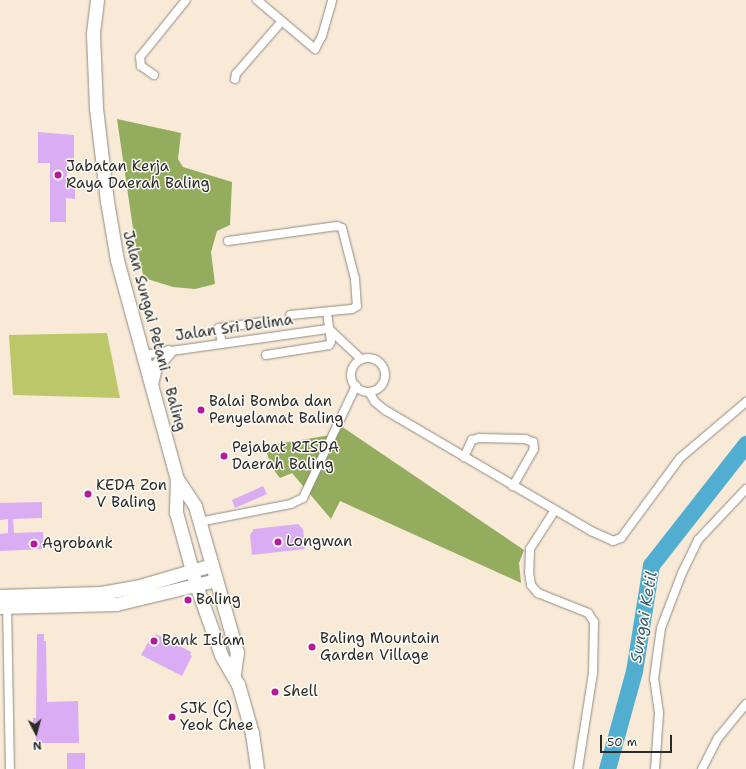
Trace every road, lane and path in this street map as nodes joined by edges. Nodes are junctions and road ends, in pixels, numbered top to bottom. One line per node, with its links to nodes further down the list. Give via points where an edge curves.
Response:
1 (97, 0): 15 (main road, Jalan Sungai Petani - Baling, via 93,35 96,108 107,201 117,260)
2 (186, 0): 6 (street, via 140,57 140,66)
3 (257, 0): 5 (street)
4 (332, 0): 5 (street, via 322,36 315,49)
5 (282, 21): 7 (street, via 236,74)
6 (154, 75)
7 (235, 79)
8 (228, 241): 9 (street, via 341,227 355,279 358,303 352,309)
9 (327, 312): 10 (street); 12 (street)
10 (290, 315)
11 (263, 322): 13 (street, via 219,328)
12 (329, 329): 13 (street, Jalan Sri Delima); 16 (street, via 331,342 327,346); 17 (street)
13 (222, 344): 14 (street, Jalan Sri Delima)
14 (168, 352): 15 (street, Jalan Sri Delima); 18 (main road, via 155,367)
15 (143, 355): 18 (main road, Jalan Sungai Petani - Baling)
16 (266, 355)
17 (361, 360): 19 (street, via 351,372); 20 (street, via 375,359 384,369 384,382 378,389)
18 (151, 384): 23 (main road, Jalan Sungai Petani - Baling)
19 (356, 386): 20 (street); 27 (street, via 303,498 291,504)
20 (369, 392): 22 (street, via 375,402 385,410)
21 (746, 402): 26 (street, via 680,458 618,540 610,540 597,534)
22 (464, 457): 24 (street); 24 (street, via 472,440 479,438 525,438 533,442 534,449)
23 (177, 479): 27 (main road, Jalan Sungai Petani - Baling, via 195,506); 29 (main road, Jalan Sungai Petani - Baling, via 176,512)
24 (514, 486): 26 (street)
25 (746, 489): 42 (street, via 698,540 661,628 654,678 659,713)
26 (555, 510): 41 (street, via 530,549 529,572 531,585 538,593 588,613 594,622 593,673)
27 (200, 522): 28 (main road, Jalan Sungai Petani - Baling)
28 (212, 565): 29 (main road); 30 (main road, Jalan Sungai Petani - Baling)
29 (192, 571): 31 (main road, Jalan Sungai Petani - Baling); 33 (main road, via 136,588)
30 (216, 580): 31 (main road); 36 (main road, Jalan Sungai Petani - Baling, via 237,652)
31 (196, 585): 32 (main road); 34 (main road, Jalan Sungai Petani - Baling)
32 (176, 590): 33 (main road, via 116,604); 34 (main road, via 198,602)
33 (4, 601): 35 (street)
34 (205, 612): 36 (main road, Jalan Sungai Petani - Baling, via 221,655)
35 (4, 626): 37 (street)
36 (234, 674): 40 (main road, via 252,733)
37 (4, 698): 39 (street)
38 (746, 704): 43 (street, via 718,738)
39 (10, 769)
40 (257, 769)
41 (578, 769)
42 (655, 769)
43 (702, 769)

